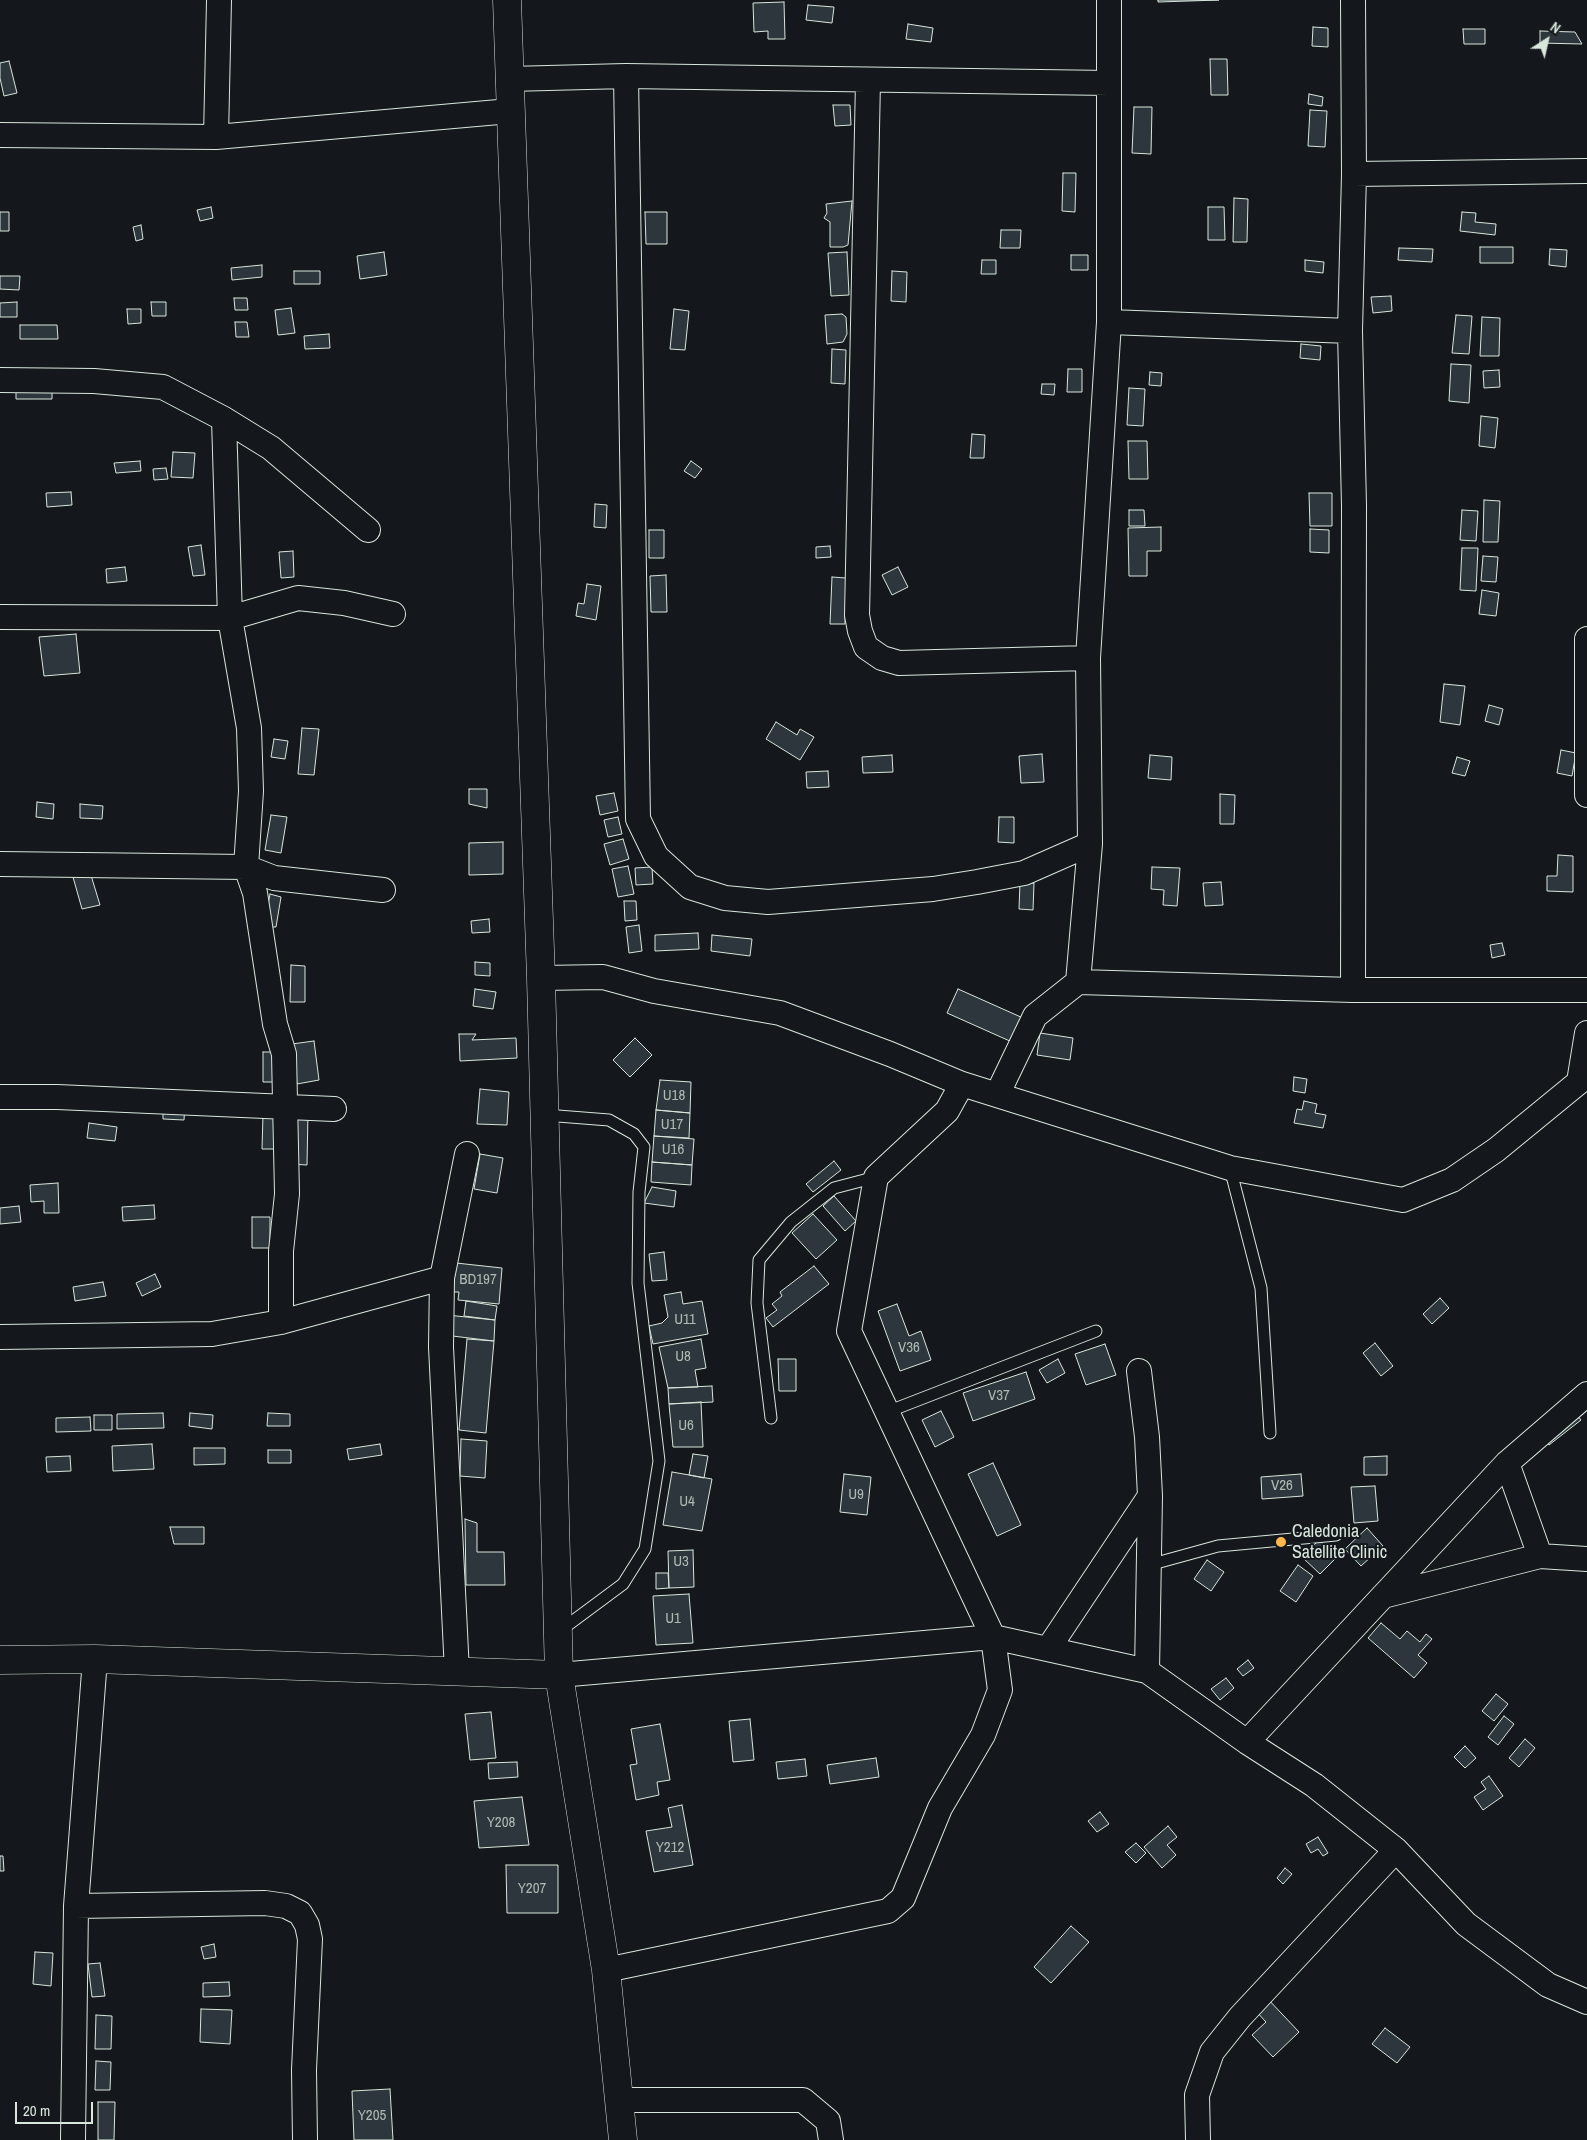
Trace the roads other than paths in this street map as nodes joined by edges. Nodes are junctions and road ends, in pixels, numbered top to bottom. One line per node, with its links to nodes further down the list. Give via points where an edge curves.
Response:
1 (219, 0): 11 (street)
2 (506, 0): 6 (street)
3 (1110, 0): 8 (street)
4 (1354, 0): 13 (street)
5 (626, 76): 6 (street); 7 (street); 26 (street, via 638,819 656,856 690,887 725,898 768,902 933,889 969,883 1024,873)
6 (509, 79): 9 (street)
7 (868, 81): 8 (street); 24 (street, via 858,615 866,647 882,658 900,663)
8 (1109, 83): 14 (street)
9 (510, 111): 11 (street); 30 (street)
10 (0, 135): 11 (street)
11 (216, 137)
12 (1587, 171): 13 (street)
13 (1354, 174): 15 (street)
14 (1109, 322): 15 (street); 24 (street)
15 (1350, 331): 32 (street, via 1354,506)
16 (0, 380): 17 (street, via 94,381 163,387)
17 (224, 419): 18 (street, via 272,448); 21 (street)
18 (368, 530)
19 (392, 614): 21 (street, via 344,603 298,598)
20 (0, 617): 21 (street)
21 (230, 618): 28 (street, via 249,728 252,791)
22 (1587, 639): 23 (street)
23 (1587, 652): 25 (street)
24 (1088, 658): 26 (street)
25 (1587, 795)
26 (1090, 844): 31 (street)
27 (0, 864): 28 (street)
28 (246, 867): 29 (street, via 274,878); 39 (street, via 255,892 275,1024 284,1054)
29 (383, 890)
30 (541, 978): 35 (street, via 603,978 654,991 780,1013); 41 (street)
31 (1078, 982): 32 (street); 37 (street, via 1035,1016)
32 (1353, 990): 33 (street)
33 (1587, 990)
34 (1587, 1037): 36 (street)
35 (962, 1084): 37 (street); 44 (street, via 947,1111)
36 (1583, 1086): 43 (street, via 1452,1180 1403,1200)
37 (997, 1096): 43 (street)
38 (0, 1097): 39 (street)
39 (286, 1107): 40 (street); 46 (street, via 287,1194 280,1251)
40 (334, 1109)
41 (545, 1115): 61 (street); 61 (lane, via 609,1120 634,1134 644,1147 639,1192 638,1283 659,1462 645,1549 623,1584)
42 (467, 1154): 45 (street)
43 (1230, 1168): 53 (lane, via 1261,1288)
44 (876, 1177): 51 (street, via 849,1330); 52 (lane, via 834,1188 791,1222 759,1260 757,1303)
45 (442, 1278): 46 (street); 67 (street, via 441,1347)
46 (281, 1322): 48 (street, via 212,1334)
47 (1096, 1332): 51 (lane)
48 (0, 1337)
49 (1139, 1371): 55 (street)
50 (1587, 1394): 54 (street)
51 (887, 1412): 62 (street)
52 (771, 1418)
53 (1270, 1432)
54 (1507, 1463): 57 (street); 60 (street)
55 (1150, 1496): 59 (street); 63 (street)
56 (1336, 1535): 59 (lane, via 1218,1546)
57 (1540, 1556): 58 (street); 60 (street)
58 (1587, 1559)
59 (1149, 1565): 66 (street)
60 (1383, 1596): 69 (street)
61 (557, 1632): 68 (street)
62 (993, 1637): 63 (street); 68 (street); 72 (street, via 1000,1690 982,1735 940,1808 903,1898 893,1907 888,1911)
63 (1048, 1649): 66 (street)
64 (95, 1659): 65 (street); 67 (street); 71 (street)
65 (0, 1660)
66 (1147, 1671): 69 (street)
67 (456, 1672): 68 (street)
68 (559, 1675): 72 (street)
69 (1247, 1742): 70 (street, via 1314,1785)
70 (1396, 1850): 73 (street, via 1466,1924 1548,1986); 79 (street, via 1240,2017 1212,2052 1197,2095)
71 (76, 1906): 75 (street); 76 (street, via 265,1904 286,1906 300,1913 310,1940 304,2070)
72 (606, 1970): 74 (street)
73 (1587, 2002)
74 (618, 2100): 77 (street); 78 (street, via 803,2100 828,2121)
75 (73, 2140)
76 (305, 2140)
77 (623, 2140)
78 (831, 2140)
79 (1198, 2140)

